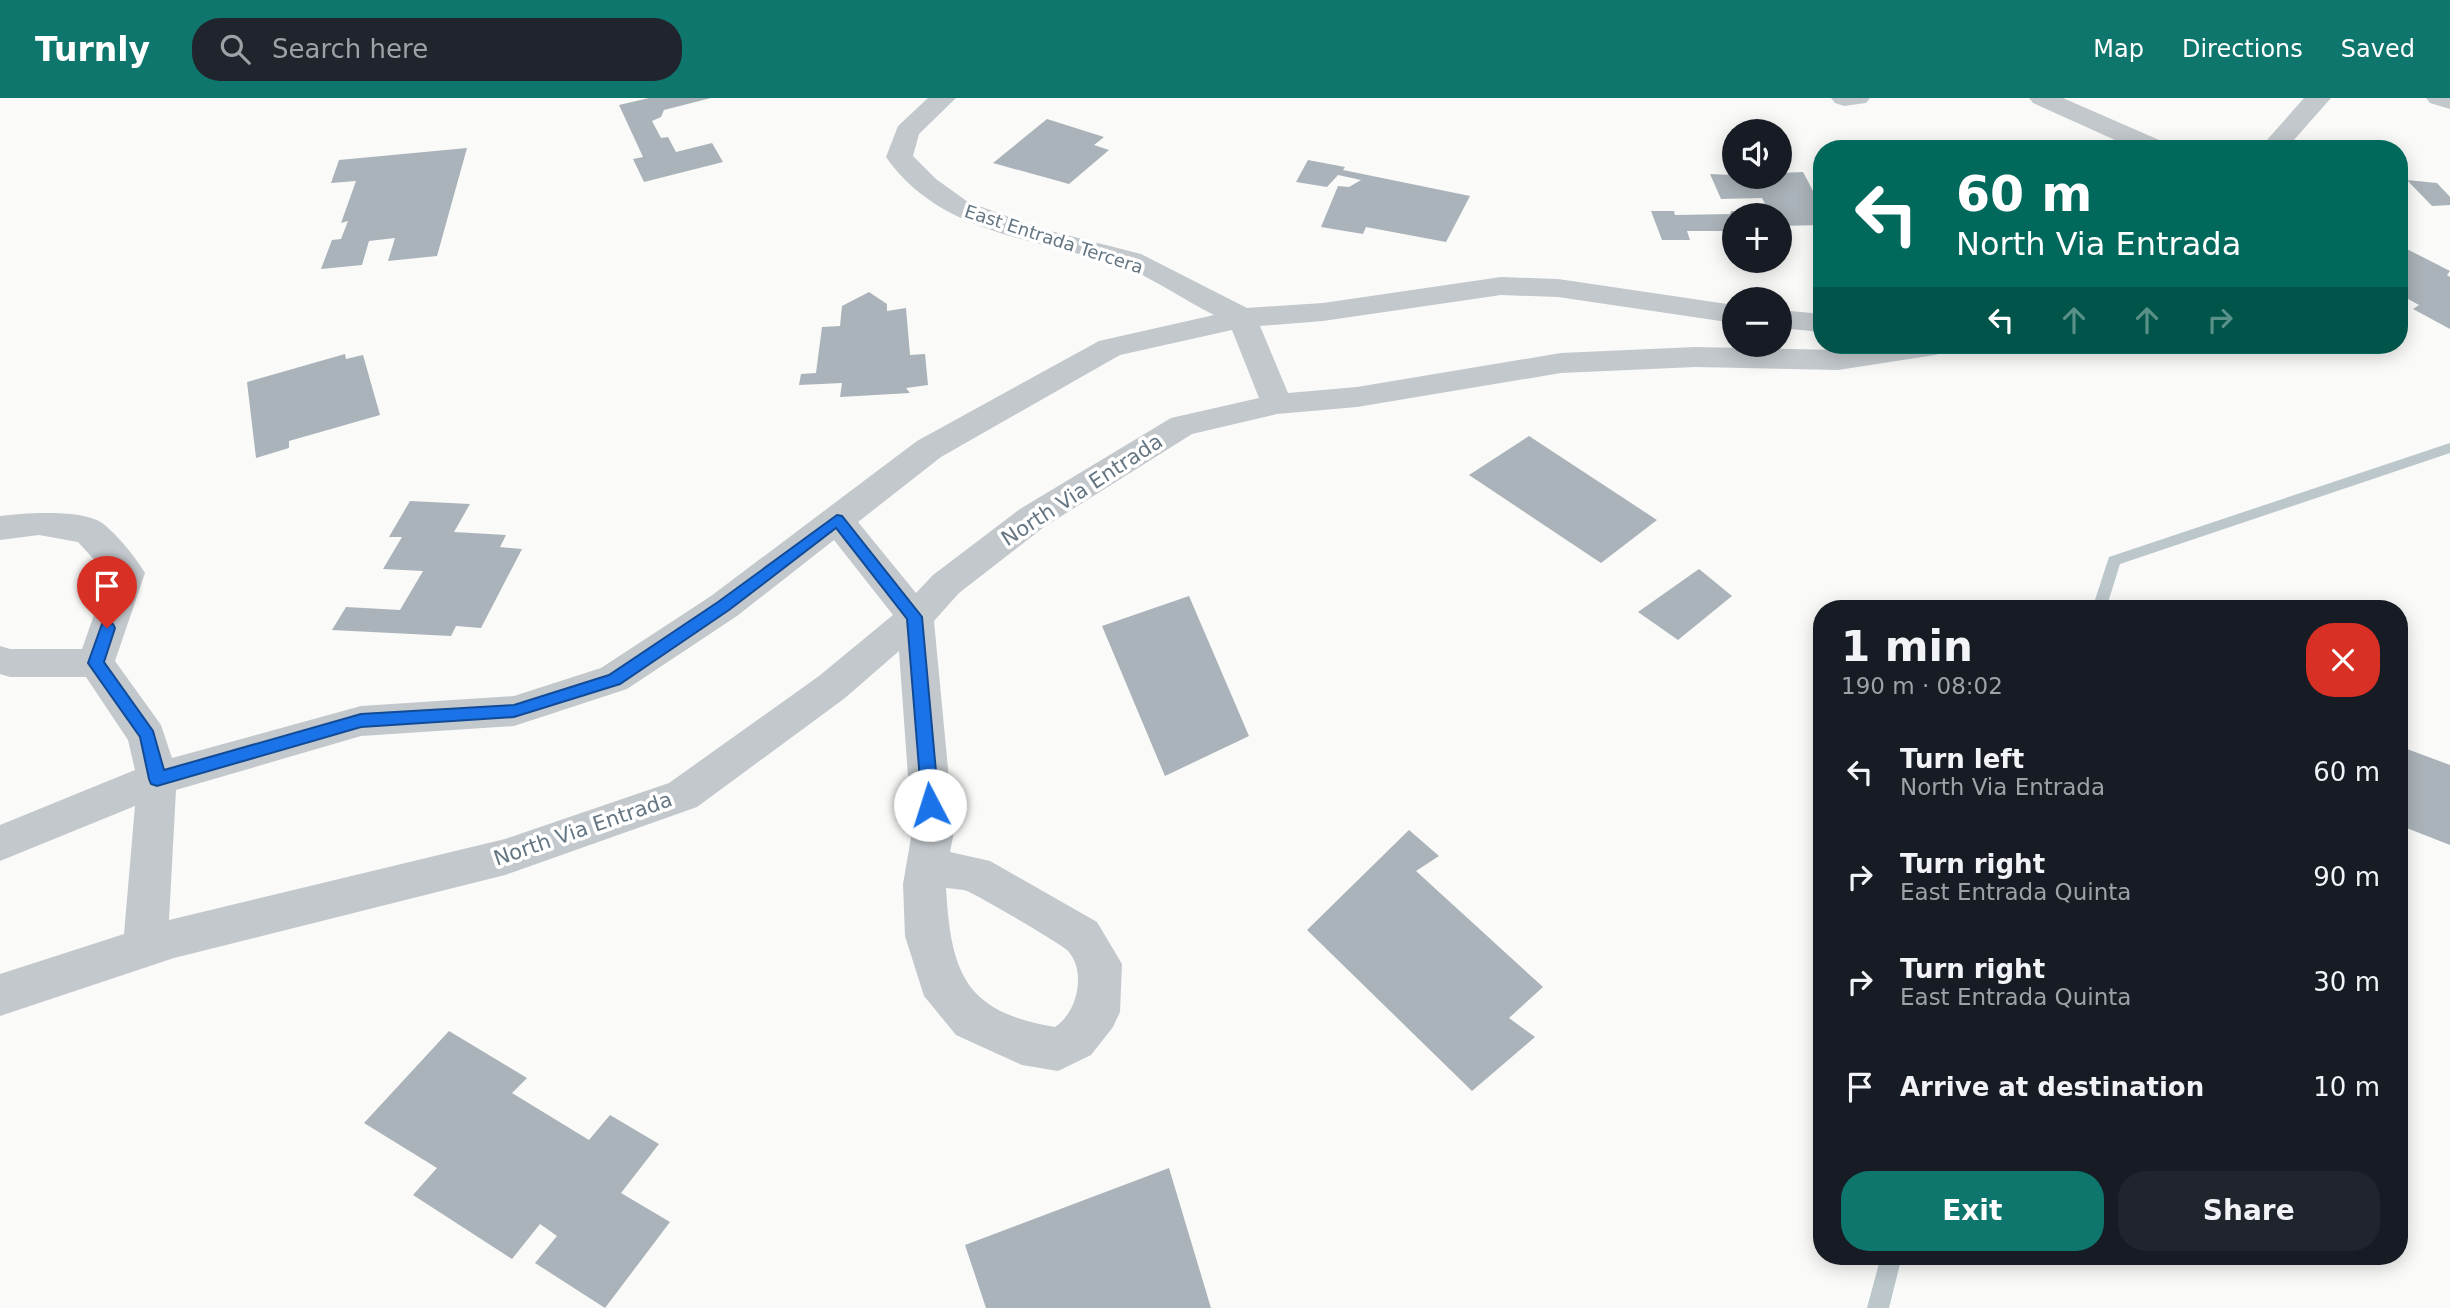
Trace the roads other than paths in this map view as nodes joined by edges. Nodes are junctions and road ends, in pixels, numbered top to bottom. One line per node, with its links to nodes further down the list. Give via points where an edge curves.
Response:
1 (943, 98): 11 (street, East Entrada Tercera, via 907,131 899,157 926,186 958,208 1029,234 1131,260)
2 (1844, 98): 3 (street)
3 (1857, 98)
4 (2042, 98): 8 (street)
5 (2318, 98): 9 (street)
6 (2439, 98): 7 (street)
7 (2450, 101)
8 (2137, 140)
9 (2281, 140)
10 (1722, 312): 11 (street, via 1558,288 1502,286 1324,312)
11 (1242, 318): 15 (street); 16 (street, via 1110,348 929,449)
12 (1792, 320): 13 (street)
13 (1813, 322)
14 (1877, 354): 15 (street, North Via Entrada, via 1838,360 1695,357 1561,363 1357,397)
15 (1277, 404): 18 (street, North Via Entrada, via 1182,426 1031,518 946,584)
16 (837, 520): 18 (street); 21 (street, via 724,606 614,680 514,711 361,721)
17 (0, 528): 20 (street, via 39,523 89,531 127,573)
18 (915, 617): 23 (street, via 933,832); 24 (street, North Via Entrada, via 832,687 683,795 505,857)
19 (0, 660): 20 (street)
20 (96, 663): 21 (street, via 147,736)
21 (157, 779): 22 (street); 24 (street)
22 (0, 843)
23 (928, 867): 23 (street, via 924,884 927,936 940,982 972,1020 1022,1043 1058,1049 1075,1040 1097,1012 1100,964 1082,936 975,874)
24 (145, 947): 25 (street, North Via Entrada)
25 (0, 995)

